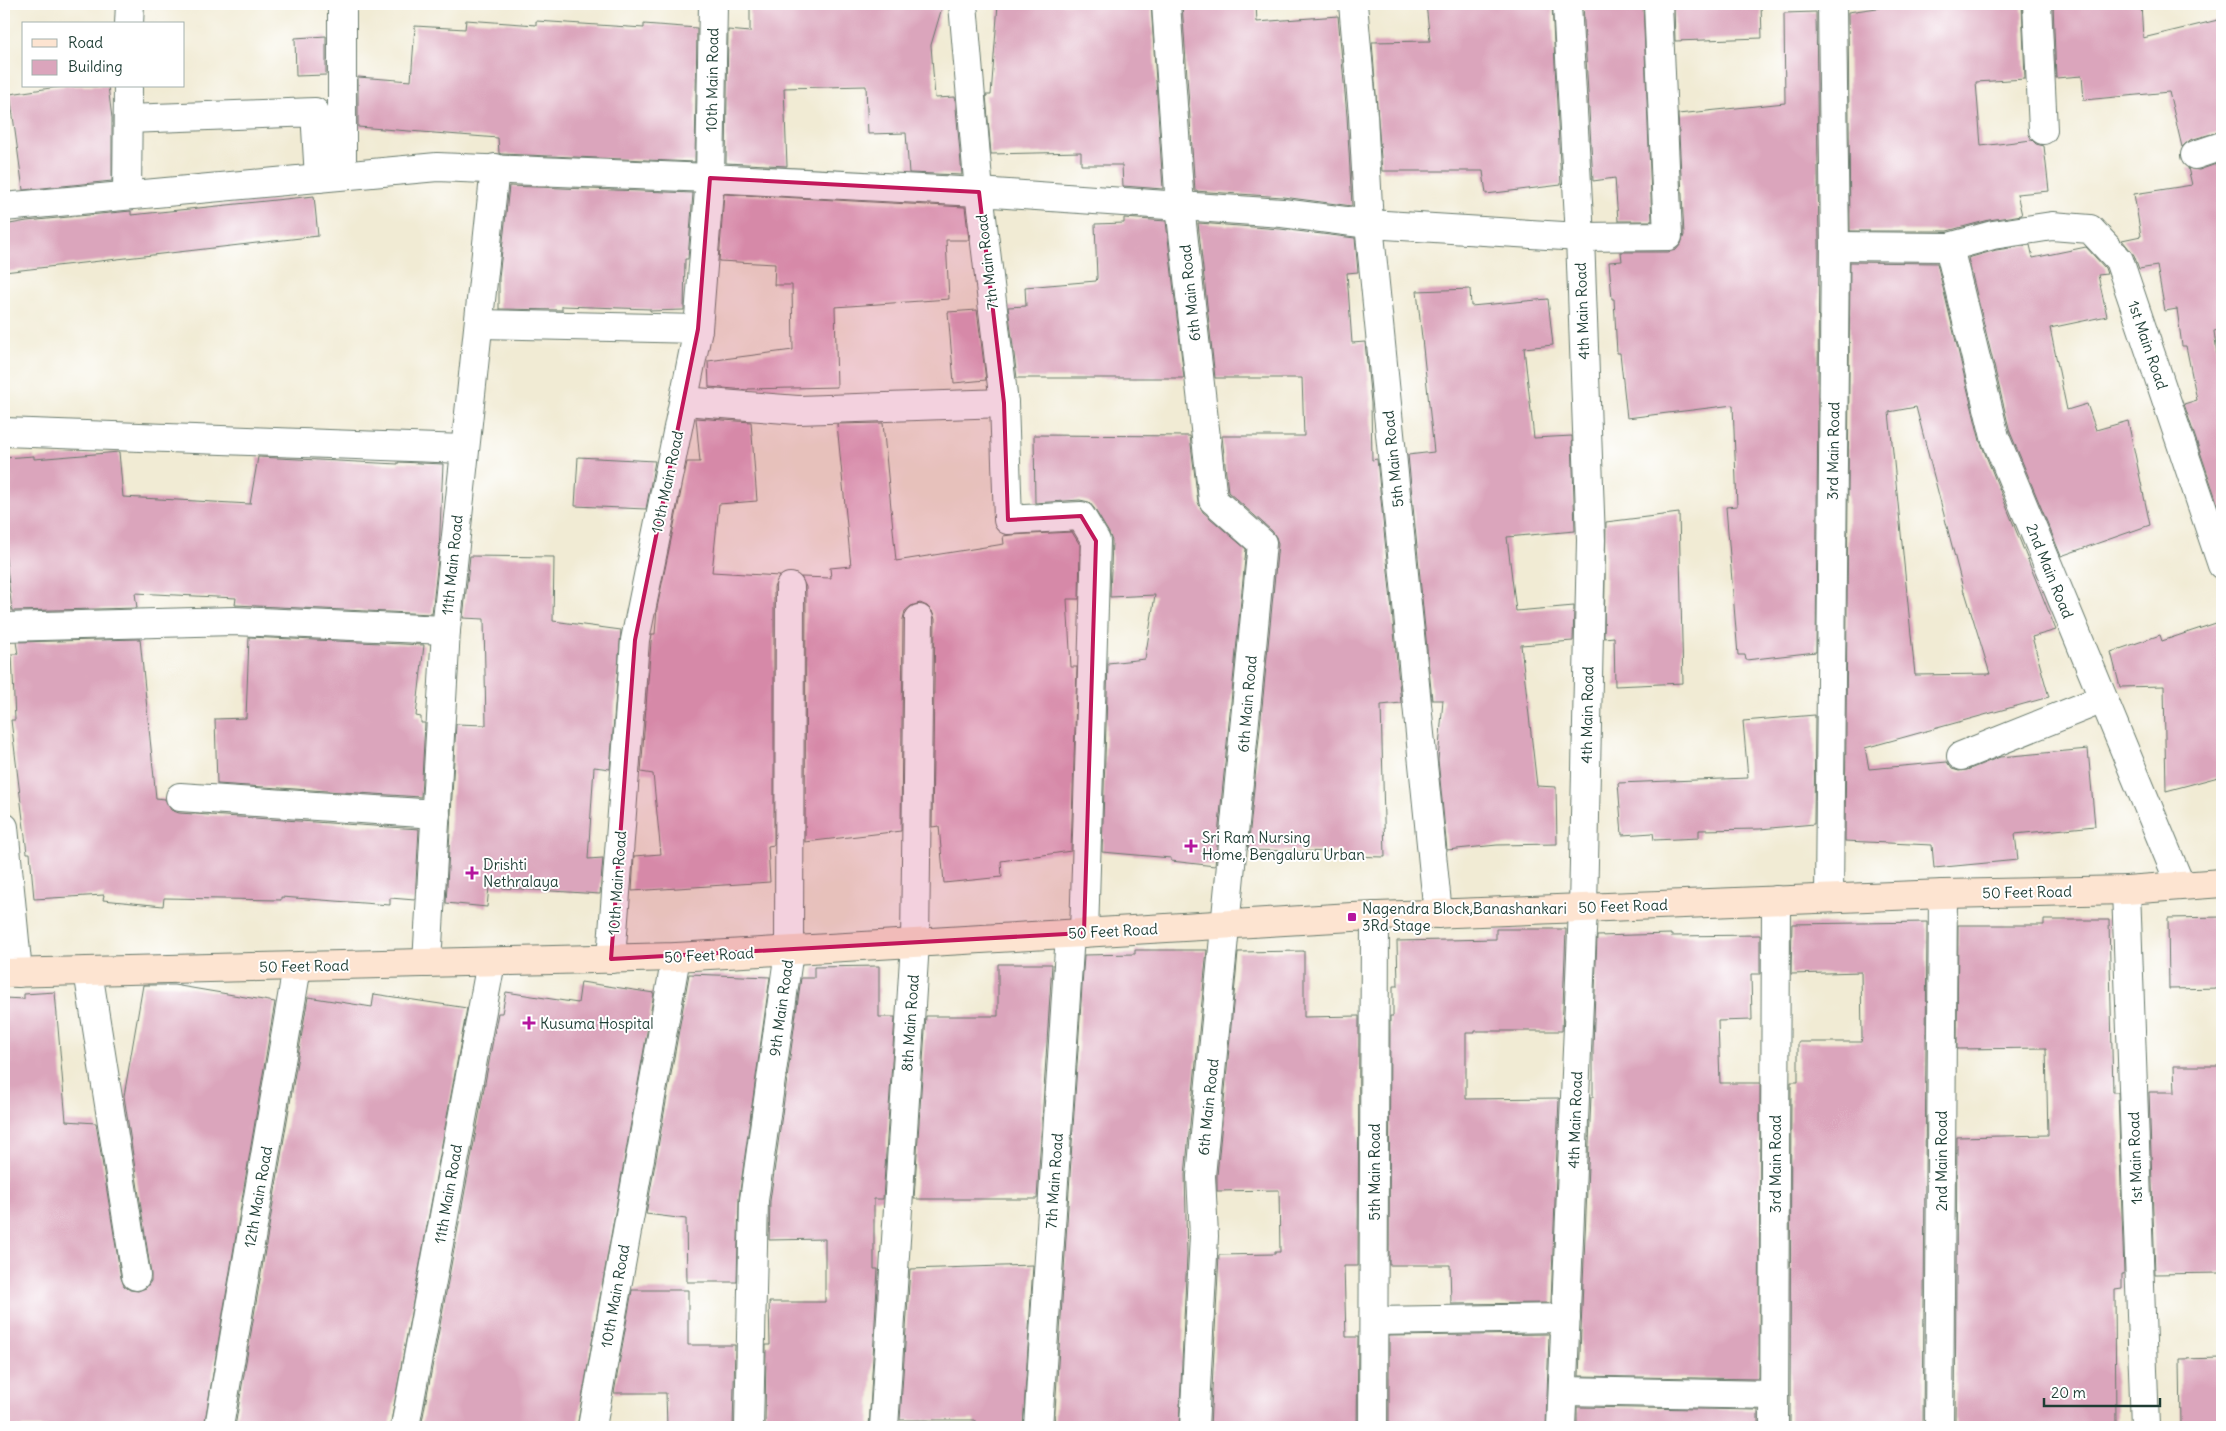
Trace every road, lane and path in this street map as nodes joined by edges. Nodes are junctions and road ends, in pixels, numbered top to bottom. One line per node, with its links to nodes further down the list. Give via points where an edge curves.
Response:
1 (130, 4): 11 (street)
2 (342, 4): 18 (street)
3 (713, 4): 19 (street, 10th Main Road)
4 (963, 4): 20 (street, 7th Main Road)
5 (1166, 4): 22 (street, 6th Main Road)
6 (1353, 4): 24 (street, 5th Main Road)
7 (1567, 4): 25 (street, 4th Main Road)
8 (1658, 4): 25 (street, via 1668,236)
9 (1832, 4): 26 (street, 3rd Main Road)
10 (2037, 4): 14 (street)
11 (129, 22)
12 (128, 88): 13 (street)
13 (128, 119): 18 (street, via 315,112); 21 (street)
14 (2043, 130)
15 (2222, 146): 16 (street)
16 (2195, 155)
17 (495, 168): 18 (street, via 437,167); 19 (street); 28 (street, 11th Main Road)
18 (330, 176): 21 (street)
19 (710, 178): 20 (street); 29 (street, 10th Main Road)
20 (979, 192): 22 (street); 31 (street, 7th Main Road)
21 (127, 195): 23 (street)
22 (1180, 206): 24 (street, via 1282,213); 53 (street, 6th Main Road, via 1213,500 1262,543)
23 (4, 207)
24 (1369, 224): 25 (street); 51 (street, 5th Main Road)
25 (1580, 237): 50 (street, 4th Main Road, via 1591,540)
26 (1835, 246): 27 (street, 1st Main Road); 48 (street, 3rd Main Road)
27 (1949, 247): 34 (street, 1st Main Road, via 1993,235 2052,226 2090,229 2119,260); 39 (street, 2nd Main Road, via 1995,437)
28 (479, 324): 29 (street); 33 (street, 11th Main Road)
29 (698, 329): 30 (street, 10th Main Road)
30 (684, 401): 31 (street, via 798,410); 58 (street, 10th Main Road, via 634,640)
31 (1004, 403): 54 (street, 7th Main Road, via 1008,520 1080,516 1096,541)
32 (4, 432): 33 (street)
33 (464, 449): 38 (street, 11th Main Road)
34 (2222, 564)
35 (790, 587): 56 (street, 9th Main Road)
36 (919, 619): 55 (street, 8th Main Road)
37 (4, 627): 38 (street, via 234,621)
38 (446, 630): 42 (street, 11th Main Road)
39 (2103, 699): 40 (street); 45 (street, 2nd Main Road)
40 (1961, 756)
41 (180, 797): 42 (street)
42 (436, 814): 60 (street, 11th Main Road)
43 (4, 827): 63 (street)
44 (2222, 883): 45 (main road, 50 Feet Road)
45 (2180, 884): 46 (main road, 50 Feet Road)
46 (2126, 890): 47 (main road, 50 Feet Road); 80 (street, 1st Main Road)
47 (1943, 894): 48 (main road, 50 Feet Road); 79 (street, 2nd Main Road)
48 (1828, 898): 49 (main road, 50 Feet Road)
49 (1776, 900): 50 (main road, 50 Feet Road); 68 (street, 3rd Main Road)
50 (1584, 908): 51 (main road, 50 Feet Road); 65 (street, 4th Main Road)
51 (1438, 914): 52 (main road, 50 Feet Road)
52 (1375, 916): 53 (main road, 50 Feet Road); 66 (street, 5th Main Road)
53 (1226, 925): 54 (main road, 50 Feet Road); 75 (street, 6th Main Road, via 1201,1176 1204,1236)
54 (1077, 934): 55 (main road, 50 Feet Road); 74 (street, 7th Main Road)
55 (916, 943): 56 (main road, 50 Feet Road); 73 (street, 8th Main Road)
56 (790, 951): 57 (main road, 50 Feet Road); 72 (street, 9th Main Road, via 754,1200)
57 (676, 957): 58 (main road, 50 Feet Road); 71 (street, 10th Main Road)
58 (611, 959): 59 (main road, 50 Feet Road)
59 (491, 962): 60 (main road, 50 Feet Road); 70 (street, 11th Main Road)
60 (427, 963): 61 (main road, 50 Feet Road)
61 (297, 967): 62 (main road, 50 Feet Road); 69 (street, 12th Main Road)
62 (88, 971): 63 (main road, 50 Feet Road); 64 (street)
63 (11, 973)
64 (136, 1276)
65 (1566, 1318): 66 (street); 67 (street, 4th Main Road)
66 (1374, 1321): 76 (street, 5th Main Road)
67 (1563, 1391): 68 (street); 77 (street, 4th Main Road)
68 (1774, 1395): 78 (street, 3rd Main Road)
69 (219, 1427)
70 (405, 1427)
71 (592, 1427)
72 (749, 1427)
73 (884, 1427)
74 (1038, 1427)
75 (1194, 1427)
76 (1373, 1427)
77 (1561, 1427)
78 (1774, 1427)
79 (1939, 1427)
80 (2145, 1427)

